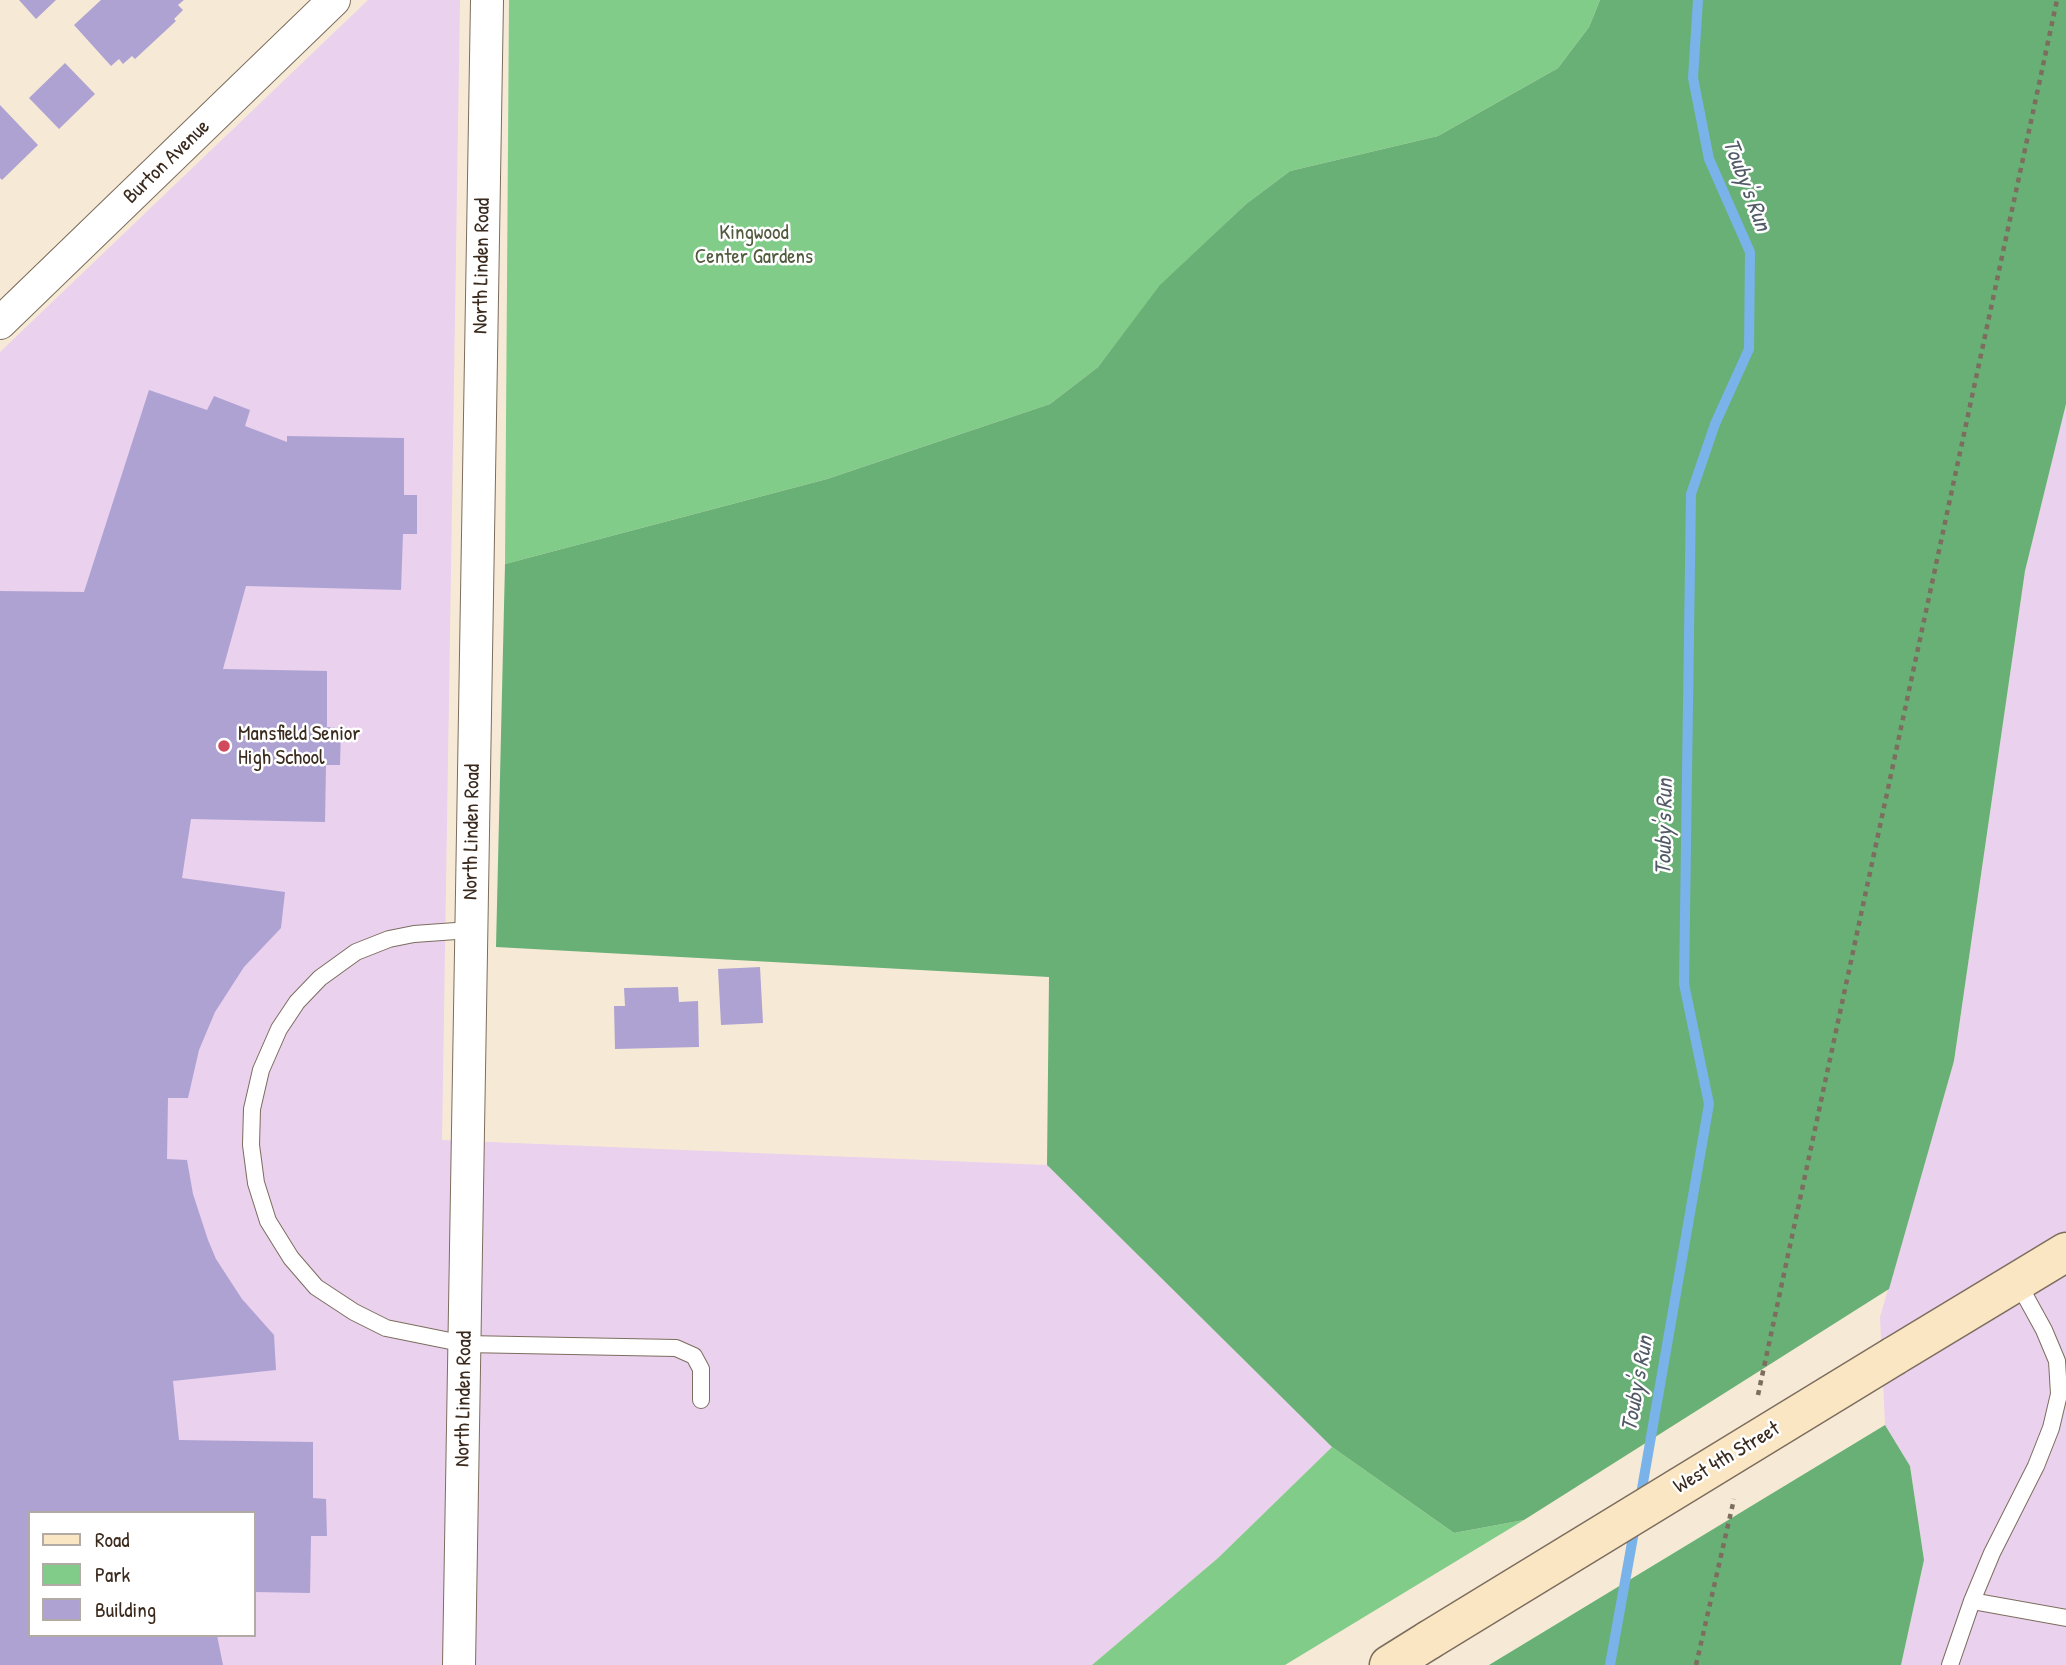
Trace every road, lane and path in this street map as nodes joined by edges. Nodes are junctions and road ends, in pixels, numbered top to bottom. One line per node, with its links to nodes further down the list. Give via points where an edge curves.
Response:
1 (334, 0): 4 (street, Burton Avenue)
2 (487, 0): 5 (street, North Linden Road)
3 (2057, 0): 10 (path)
4 (0, 323)
5 (470, 930): 8 (street, North Linden Road); 8 (lane, via 389,939 356,952 320,978 279,1028 261,1070 252,1109 251,1145 268,1221 316,1287 386,1328)
6 (2066, 1252): 7 (main road, West 4th Street)
7 (2017, 1281): 12 (lane, via 2057,1361 2059,1394 2036,1466); 15 (main road, West 4th Street, bridge)
8 (465, 1344): 9 (lane, via 676,1348 694,1356 701,1369); 14 (street, North Linden Road)
9 (701, 1401)
10 (1755, 1408)
11 (1736, 1489): 16 (path)
12 (1972, 1601): 13 (lane); 17 (lane)
13 (2066, 1618)
14 (459, 1665)
15 (1389, 1665)
16 (1696, 1665)
17 (1950, 1665)

